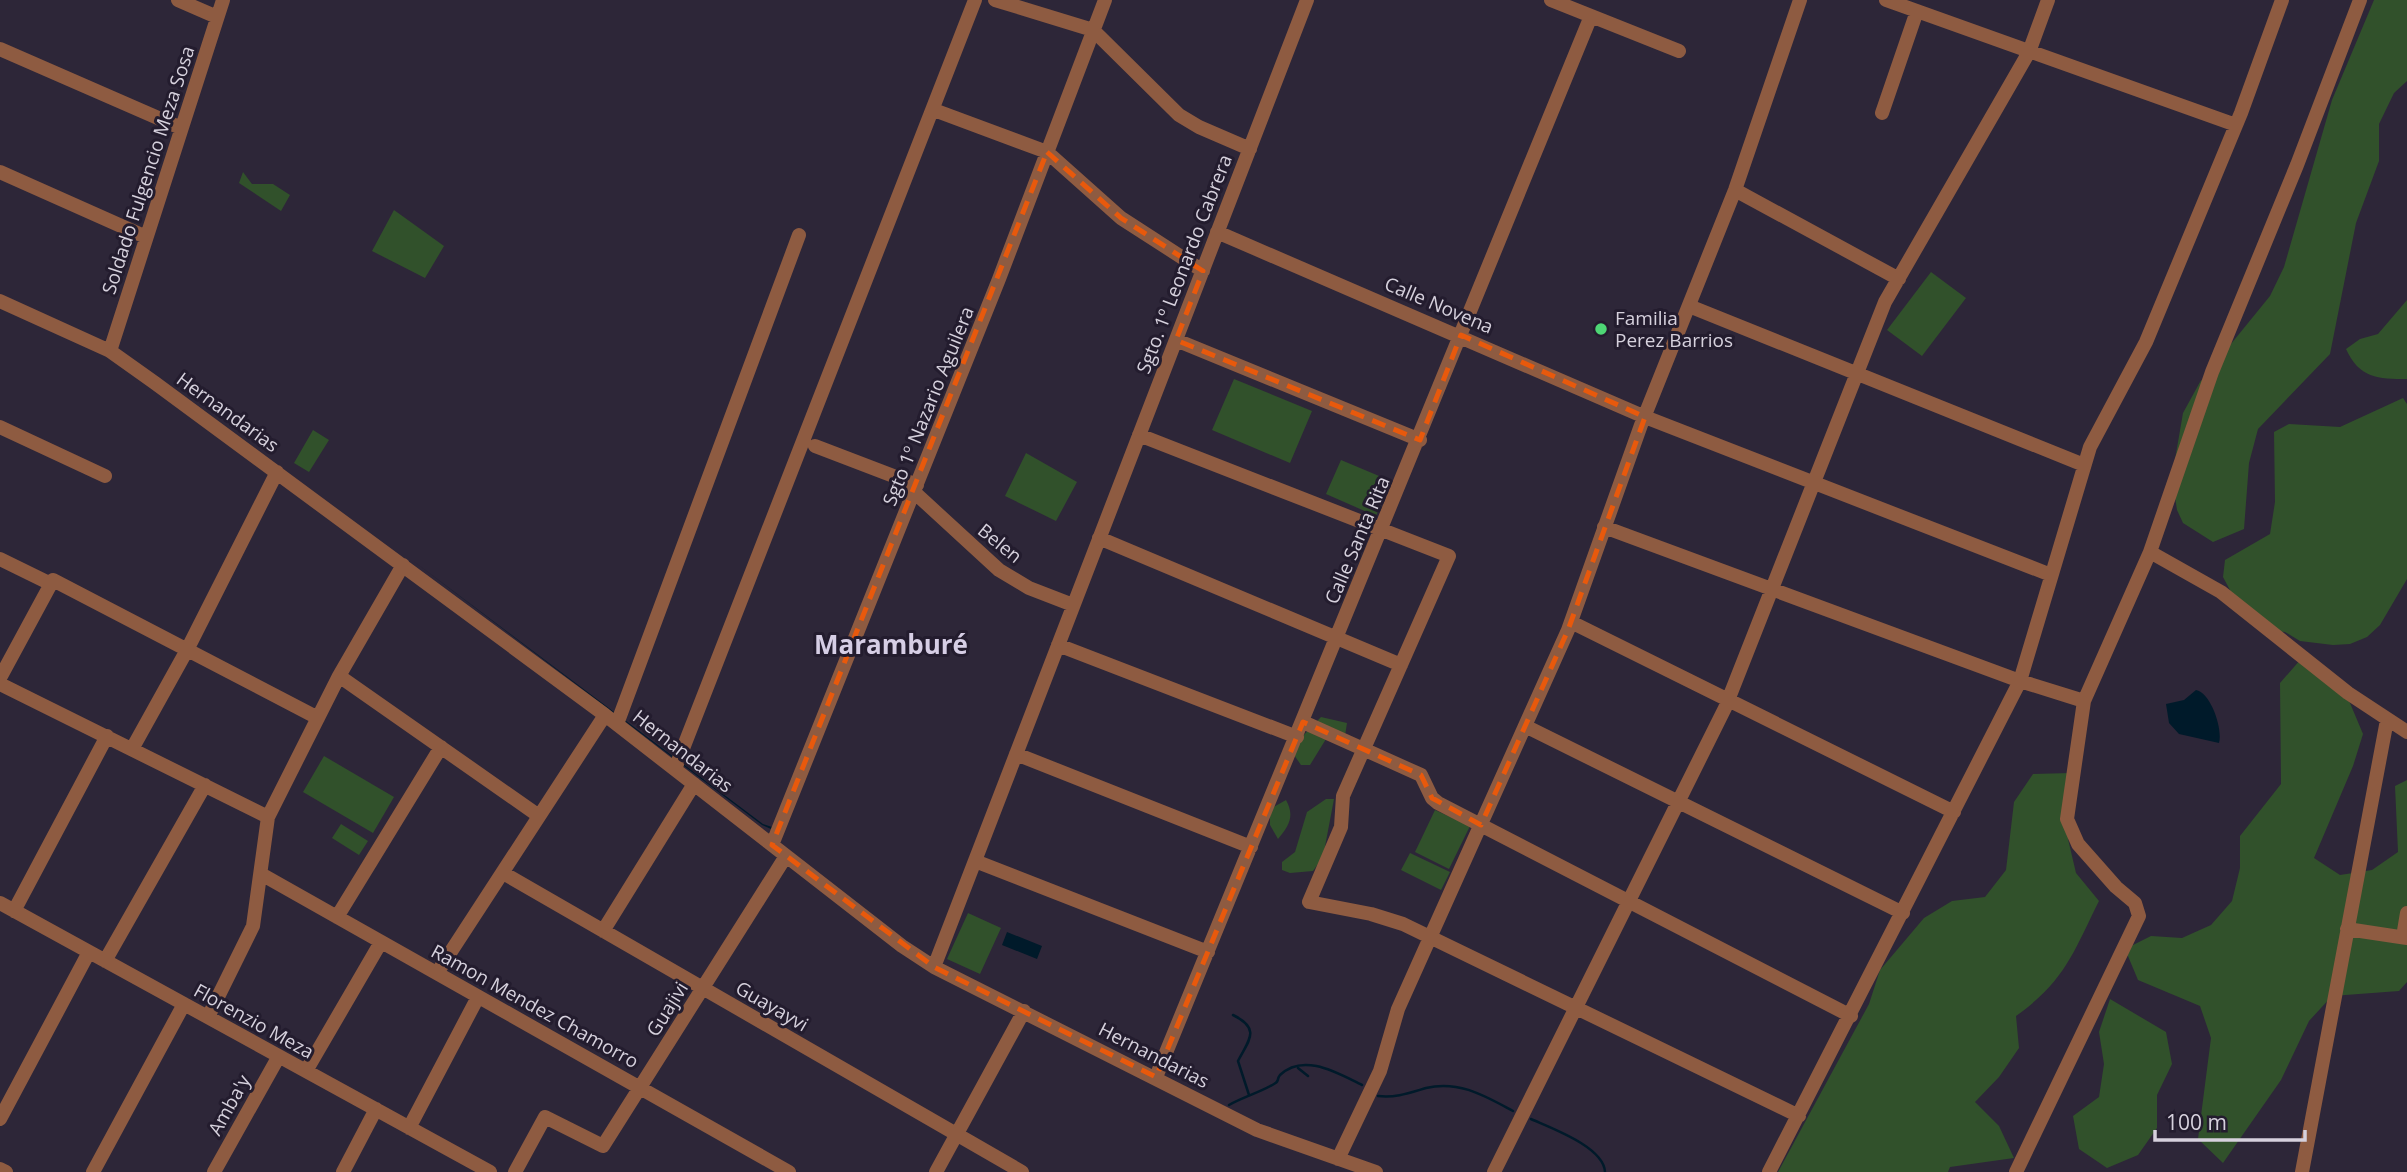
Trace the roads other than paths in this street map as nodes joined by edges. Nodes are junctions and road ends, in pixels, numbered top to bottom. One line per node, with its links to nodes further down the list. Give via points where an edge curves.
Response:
1 (178, 0): 15 (street)
2 (223, 0): 15 (street, Soldado Fulgencio Meza Sosa)
3 (975, 0): 20 (street)
4 (995, 0): 16 (street)
5 (1104, 0): 16 (street, Sgto 1º Nazario Aguilera)
6 (1307, 0): 24 (street, Sgto. 1º Leonardo Cabrera)
7 (1551, 0): 14 (street)
8 (1800, 0): 27 (street)
9 (1886, 0): 13 (street)
10 (2048, 0): 19 (street)
11 (2282, 0): 22 (street)
12 (2360, 0): 52 (street, via 2212,373)
13 (1923, 8): 19 (street); 21 (street)
14 (1591, 16): 18 (street); 35 (street, Calle Santa Rita)
15 (217, 17): 23 (street, Soldado Fulgencio Meza Sosa)
16 (1093, 30): 24 (street, via 1179,115); 25 (street, Sgto 1º Nazario Aguilera)
17 (0, 49): 23 (street)
18 (1679, 51)
19 (2029, 52): 22 (street); 32 (street)
20 (934, 110): 25 (street); 82 (street)
21 (1882, 113)
22 (2236, 125): 44 (street, via 2146,342)
23 (181, 128): 30 (street, Soldado Fulgencio Meza Sosa)
24 (1250, 149): 28 (street, Sgto. 1º Leonardo Cabrera)
25 (1047, 152): 31 (street, via 1121,218); 48 (street, Sgto 1º Nazario Aguilera)
26 (0, 172): 30 (street)
27 (1735, 190): 32 (street); 34 (street)
28 (1217, 232): 31 (street, Sgto. 1º Leonardo Cabrera); 35 (street, Calle Novena)
29 (799, 235): 71 (street)
30 (146, 237): 37 (street, Soldado Fulgencio Meza Sosa)
31 (1203, 271): 36 (street, Sgto. 1º Leonardo Cabrera)
32 (1899, 279): 38 (street)
33 (0, 301): 37 (street, Hernandarias)
34 (1689, 306): 38 (street); 39 (street)
35 (1461, 335): 39 (street, Calle Novena); 42 (street, Calle Santa Rita)
36 (1176, 340): 41 (street, Sgto. 1º Leonardo Cabrera); 42 (street)
37 (110, 351): 45 (street, Hernandarias)
38 (1857, 373): 44 (street); 47 (street)
39 (1644, 417): 47 (street, Calle Novena); 49 (street)
40 (0, 426): 46 (street)
41 (1139, 435): 50 (street); 51 (street, Sgto. 1º Leonardo Cabrera)
42 (1420, 440): 50 (street, Calle Santa Rita)
43 (815, 446): 48 (street)
44 (2084, 465): 55 (street)
45 (277, 472): 54 (street, Hernandarias); 62 (street)
46 (105, 476)
47 (1814, 482): 55 (street, Calle Novena); 57 (street)
48 (916, 489): 58 (street, Belen, via 999,570); 90 (street, Sgto 1º Nazario Aguilera)
49 (1604, 527): 57 (street); 59 (street)
50 (1382, 530): 60 (street, Calle Santa Rita); 63 (street, via 1449,556)
51 (1098, 540): 58 (street, Sgto. 1º Leonardo Cabrera); 60 (street)
52 (2150, 552): 69 (street); 72 (street, via 2221,592)
53 (0, 559): 56 (street)
54 (402, 565): 64 (street); 71 (street, Hernandarias)
55 (2051, 575): 66 (street)
56 (51, 584): 62 (street, via 53,580); 65 (street)
57 (1772, 589): 66 (street); 68 (street)
58 (1073, 606): 61 (street, Sgto. 1º Leonardo Cabrera)
59 (1571, 622): 68 (street); 74 (street)
60 (1336, 638): 63 (street); 73 (street, Calle Santa Rita)
61 (1058, 645): 77 (street); 81 (street, Sgto. 1º Leonardo Cabrera)
62 (187, 650): 70 (street); 79 (street)
63 (1401, 665): 80 (street)
64 (339, 676): 70 (street); 78 (street)
65 (0, 678)
66 (2020, 681): 69 (street); 86 (street)
67 (0, 684): 76 (street)
68 (1728, 700): 85 (street); 86 (street)
69 (2084, 701): 143 (street, via 2067,819 2078,844 2135,903 2139,916)
70 (318, 718): 88 (street)
71 (611, 720): 82 (street, Hernandarias); 87 (street)
72 (2387, 720): 75 (street); 102 (street)
73 (1303, 722): 77 (street, Calle Santa Rita); 80 (street)
74 (1525, 726): 85 (street); 89 (street)
75 (2407, 732)
76 (107, 736): 79 (street); 98 (street)
77 (1297, 737): 91 (street, Calle Santa Rita)
78 (441, 747): 87 (street); 101 (street)
79 (132, 749): 84 (street)
80 (1364, 749): 89 (street, via 1421,775 1432,798); 104 (street, via 1343,796 1341,827 1309,902 1387,918)
81 (1016, 754): 91 (street); 93 (street, Sgto. 1º Leonardo Cabrera)
82 (675, 769): 83 (street, Hernandarias)
83 (694, 784): 90 (street, Hernandarias); 103 (street)
84 (205, 785): 88 (street); 109 (street)
85 (1678, 802): 96 (street); 99 (street)
86 (1954, 812): 99 (street)
87 (539, 816): 94 (street)
88 (268, 817): 95 (street)
89 (1480, 825): 96 (street); 104 (street)
90 (772, 845): 92 (street, Hernandarias)
91 (1251, 847): 108 (street, Calle Santa Rita)
92 (786, 856): 110 (street, Hernandarias); 112 (street, Guajivi)
93 (975, 861): 108 (street); 110 (street, Sgto. 1º Leonardo Cabrera)
94 (503, 873): 103 (street, Guayayvi); 111 (street)
95 (261, 874): 101 (street, Ramon Mendez Chamorro); 118 (street, via 250,933)
96 (1629, 901): 115 (street); 117 (street)
97 (0, 903): 98 (street, Florenzio Meza)
98 (14, 911): 107 (street, Florenzio Meza)
99 (1903, 913): 117 (street)
100 (2407, 913): 105 (street)
101 (337, 917): 106 (street, Ramon Mendez Chamorro)
102 (2347, 929): 105 (street); 144 (street)
103 (603, 931): 112 (street, Guayayvi)
104 (1430, 937): 115 (street); 128 (street, via 1398,1009 1380,1071)
105 (2405, 938)
106 (381, 942): 111 (street, Ramon Mendez Chamorro); 120 (street)
107 (89, 952): 109 (street, Florenzio Meza); 125 (street)
108 (1208, 952): 121 (street, Calle Santa Rita)
109 (105, 961): 114 (street, Florenzio Meza)
110 (934, 967): 116 (street, Hernandarias)
111 (437, 973): 113 (street, Ramon Mendez Chamorro)
112 (703, 988): 122 (street, Guajivi); 127 (street, Guayayvi)
113 (478, 997): 122 (street, Ramon Mendez Chamorro); 126 (street)
114 (184, 1004): 118 (street, Florenzio Meza); 132 (street)
115 (1576, 1007): 124 (street); 141 (street)
116 (1024, 1011): 121 (street, Hernandarias); 127 (street)
117 (1851, 1016): 124 (street)
118 (208, 1017): 119 (street, Florenzio Meza)
119 (279, 1056): 120 (street, Florenzio Meza); 133 (street, Amba'y)
120 (306, 1071): 123 (street, Florenzio Meza)
121 (1156, 1077): 128 (street, Hernandarias, via 1257,1130)
122 (640, 1088): 136 (street, Guajivi, via 603,1146 545,1117); 137 (street, Ramon Mendez Chamorro)
123 (376, 1109): 126 (street, Florenzio Meza); 134 (street)
124 (1799, 1116): 142 (street)
125 (0, 1119)
126 (409, 1128): 129 (street, Florenzio Meza)
127 (957, 1135): 138 (street); 139 (street, Guayayvi)
128 (1338, 1159): 140 (street, Hernandarias)
129 (470, 1167): 135 (street, Florenzio Meza)
130 (0, 1169): 131 (street)
131 (6, 1172)
132 (93, 1172)
133 (214, 1172)
134 (343, 1172)
135 (490, 1172)
136 (515, 1172)
137 (789, 1172)
138 (936, 1172)
139 (1022, 1172)
140 (1376, 1172)
141 (1494, 1172)
142 (1769, 1172)
143 (2016, 1172)
144 (2302, 1172)

